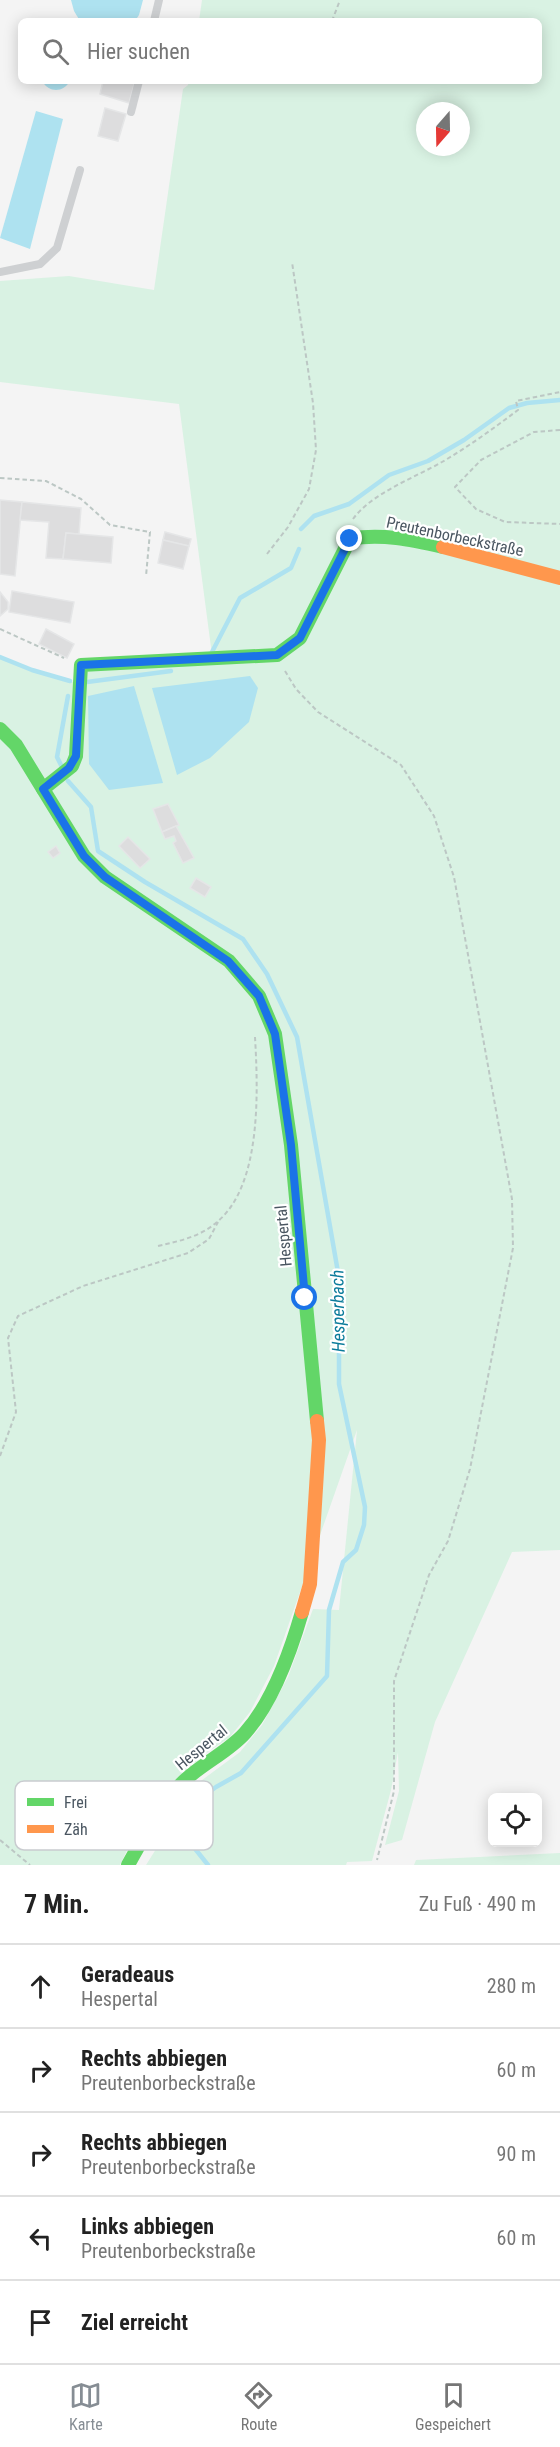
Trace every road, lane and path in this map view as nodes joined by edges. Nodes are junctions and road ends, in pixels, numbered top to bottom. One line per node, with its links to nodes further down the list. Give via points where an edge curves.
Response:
1 (159, 0): 3 (lane)
2 (340, 0): 4 (path)
3 (155, 18)
4 (333, 18)
5 (137, 84): 6 (lane)
6 (130, 112)
7 (80, 170): 9 (lane, via 57,248 40,264)
8 (292, 262): 15 (path, via 316,450 309,489)
9 (0, 272)
10 (560, 392): 14 (path, via 516,400 518,410 443,461 386,491 353,518)
11 (560, 430): 13 (path, via 534,432 481,460 455,487 476,509 505,522)
12 (0, 478): 16 (path, via 46,481 81,499 110,525 150,532)
13 (560, 524)
14 (357, 535): 17 (main road, Preutenborbeckstraße, via 448,548); 19 (main road, via 350,539 300,638)
15 (267, 555)
16 (146, 576)
17 (560, 578)
18 (0, 629): 20 (path)
19 (277, 655): 20 (main road, via 208,657); 30 (path, via 296,689 318,712 401,765 434,816 456,888 512,1199 513,1248 470,1469 448,1541 429,1575 394,1681 394,1791)
20 (81, 677): 22 (main road, via 76,756 69,768)
21 (0, 729): 22 (main road, Hespertal, via 16,745)
22 (43, 789): 27 (main road, Hespertal, via 84,856 105,877 228,961 259,996 275,1034 291,1145 319,1440 310,1584 298,1625 262,1709 246,1732)
23 (254, 1032): 24 (path, via 254,1145 235,1200)
24 (218, 1222): 25 (path, via 191,1239); 26 (path, via 209,1239 188,1253 83,1286 18,1316 8,1338 15,1412)
25 (158, 1246)
26 (0, 1456)
27 (184, 1781)
28 (0, 1840): 31 (path)
29 (136, 1850): 32 (main road, Hespertal)
30 (377, 1860)
31 (30, 1865)
32 (128, 1865)

